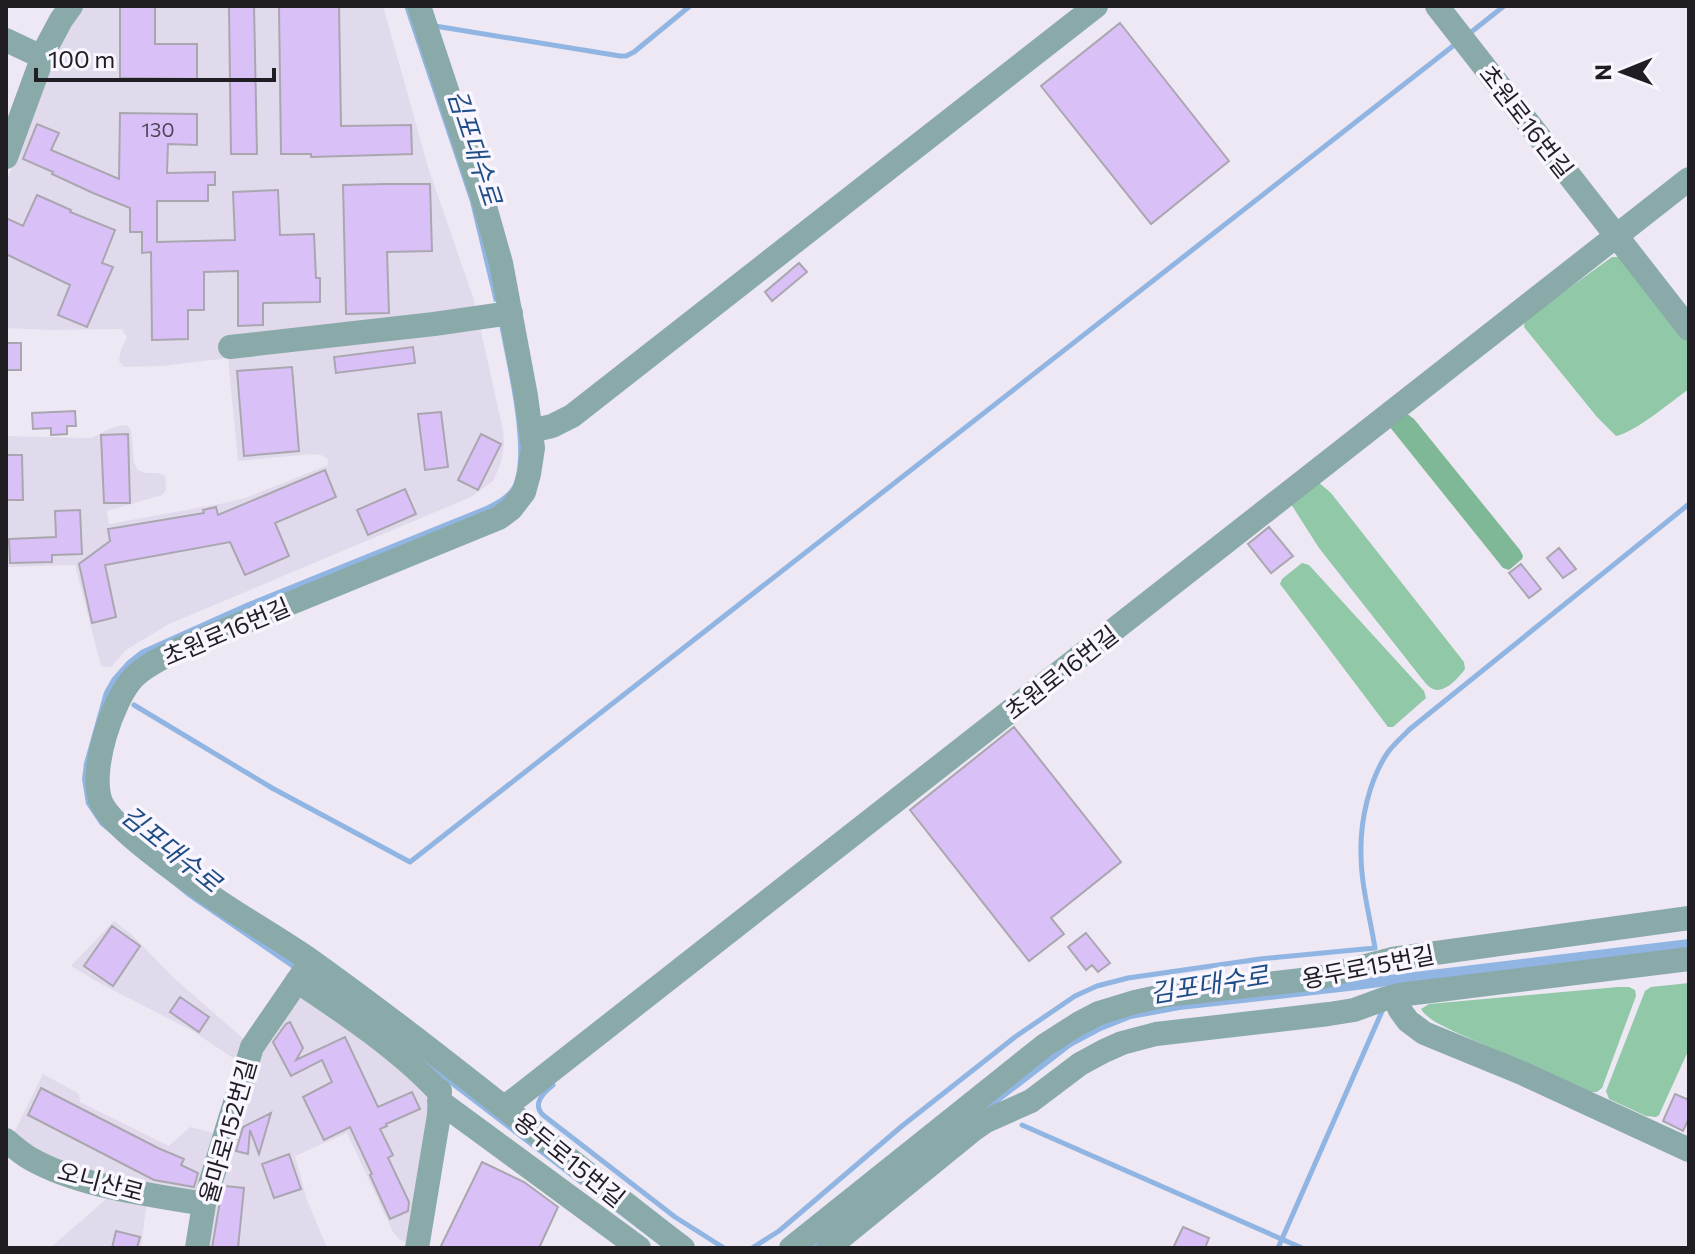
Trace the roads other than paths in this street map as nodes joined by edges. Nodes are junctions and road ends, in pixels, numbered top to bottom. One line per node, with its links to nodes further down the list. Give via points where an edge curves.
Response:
1 (71, 6): 6 (street)
2 (419, 6): 10 (street, 초원로16번길, via 482,196)
3 (1096, 6): 13 (street, via 572,416)
4 (1437, 6): 9 (street, 초원로16번길)
5 (6, 40): 6 (street)
6 (42, 57): 7 (street)
7 (6, 157)
8 (1689, 179): 9 (street)
9 (1616, 236): 11 (street, 초원로16번길); 20 (street, 초원로16번길)
10 (511, 313): 12 (street); 13 (street, 초원로16번길)
11 (1689, 329)
12 (230, 347)
13 (531, 431): 16 (street, 초원로16번길, via 524,492 499,518 181,648 136,675 118,701 98,774 101,803 109,815)
14 (1689, 918): 28 (street, 용두로15번길, via 1392,959 1319,978 1167,995 1116,1007 1045,1045)
15 (1689, 959): 17 (street)
16 (304, 971): 18 (street, 초원로16번길); 19 (street, via 427,1079); 23 (street, 율마로152번길, via 252,1047)
17 (1394, 997): 22 (street, via 1408,1021 1424,1033); 29 (street, via 1354,1010 1156,1034 1122,1043 1080,1064 1031,1101 973,1130)
18 (457, 1070): 19 (street); 20 (street, 용두로15번길)
19 (439, 1097): 25 (street); 26 (street)
20 (505, 1107): 27 (street, 용두로15번길)
21 (6, 1140): 23 (street, 오니산로, via 28,1158 77,1178)
22 (1689, 1150)
23 (204, 1204): 24 (street, 율마로152번길)
24 (197, 1248)
25 (417, 1248)
26 (639, 1248)
27 (683, 1248)
28 (791, 1248)
29 (828, 1248)

